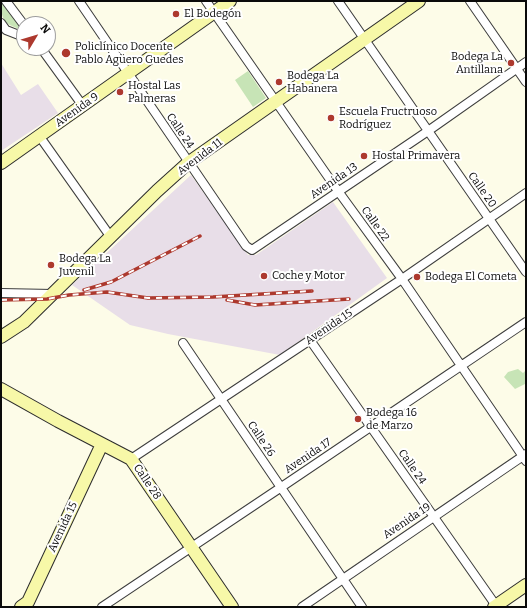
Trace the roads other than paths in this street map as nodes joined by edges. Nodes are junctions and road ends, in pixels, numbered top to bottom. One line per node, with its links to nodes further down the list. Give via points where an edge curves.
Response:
1 (6, 1): 9 (street)
2 (79, 1): 16 (street, Calle 24)
3 (206, 1): 8 (street, Calle 22)
4 (230, 1): 8 (main road, Avenida 9)
5 (338, 1): 12 (street, Calle 20)
6 (419, 1): 12 (main road, Avenida 11)
7 (470, 1): 15 (street)
8 (214, 13): 16 (main road, Avenida 9); 18 (street, Calle 22)
9 (17, 16)
10 (1, 23): 11 (street, via 6,30)
11 (16, 34)
12 (365, 39): 18 (main road, Avenida 11); 20 (street, Calle 20)
13 (47, 56): 19 (street)
14 (526, 62): 15 (street, Avenida 13)
15 (517, 69): 17 (street); 20 (street, Avenida 13)
16 (128, 74): 19 (main road, Avenida 9); 23 (street, Calle 24)
17 (526, 82)
18 (276, 102): 23 (main road, Avenida 11); 24 (street, Calle 22)
19 (83, 106): 21 (main road, Avenida 9)
20 (428, 131): 24 (street, Avenida 13); 26 (street, Calle 20)
21 (40, 136): 22 (main road, Avenida 9); 27 (street)
22 (1, 163)
23 (188, 163): 27 (main road, Avenida 11); 28 (street, Calle 24, via 246,246)
24 (338, 191): 28 (street, Avenida 13); 30 (street, Calle 22)
25 (526, 193): 26 (street, Avenida 15)
26 (489, 219): 29 (street, Calle 20); 30 (street, Avenida 15)
27 (110, 236): 32 (main road, Avenida 11)
28 (252, 250)
29 (526, 272)
30 (402, 279): 35 (street, Avenida 15); 37 (street, Calle 22)
31 (1, 293): 32 (street)
32 (53, 294): 34 (main road, Avenida 11, via 24,322)
33 (526, 322): 37 (street, Avenida 17)
34 (1, 337)
35 (310, 340): 39 (street, Avenida 15); 40 (street, Calle 24)
36 (183, 343): 39 (street, Calle 26)
37 (460, 366): 40 (street, Avenida 17); 42 (street, Calle 22)
38 (1, 388): 41 (main road, Calle 28)
39 (220, 399): 43 (street, Avenida 15); 44 (street, Calle 26)
40 (370, 428): 44 (street, Avenida 17); 45 (street, Calle 24)
41 (102, 444): 43 (main road, Calle 28); 49 (main road, Avenida 15, via 28,602)
42 (525, 457): 45 (street, Avenida 19)
43 (131, 459): 46 (main road, Calle 28)
44 (280, 488): 46 (street, Avenida 17); 47 (street, Calle 26)
45 (433, 516): 47 (street, Avenida 19); 54 (street, Calle 24)
46 (192, 548): 50 (street, Avenida 17); 51 (main road, Calle 28)
47 (342, 578): 52 (street, Avenida 19); 53 (street, Calle 26)
48 (526, 585): 54 (main road)
49 (21, 607)
50 (102, 607)
51 (232, 607)
52 (302, 607)
53 (362, 607)
54 (496, 607)

